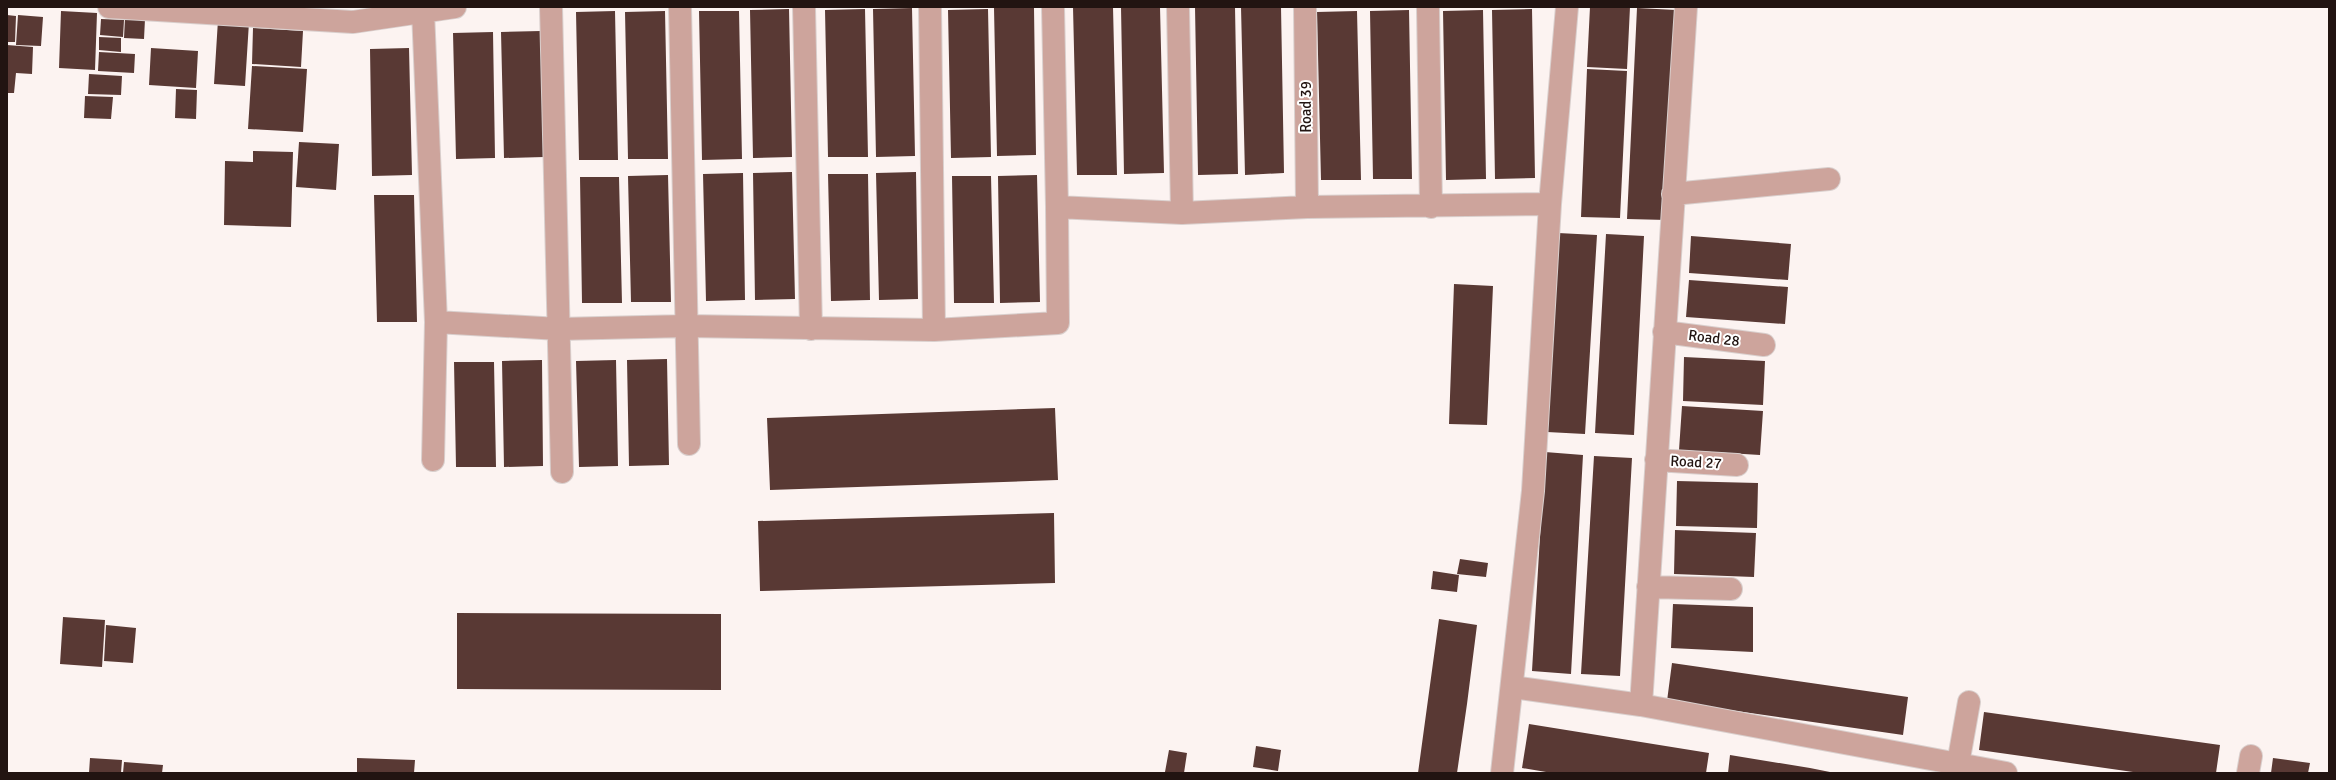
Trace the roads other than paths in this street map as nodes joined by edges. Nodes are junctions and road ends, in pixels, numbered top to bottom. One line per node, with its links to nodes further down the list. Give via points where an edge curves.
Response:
1 (109, 7): 13 (street, via 353,22)
2 (455, 7): 13 (street)
3 (551, 7): 23 (street)
4 (680, 7): 22 (street)
5 (804, 7): 24 (street)
6 (930, 7): 25 (street)
7 (1053, 7): 17 (street)
8 (1178, 7): 20 (street)
9 (1305, 7): 18 (street, Road 39)
10 (1428, 7): 19 (street)
11 (1568, 7): 16 (street)
12 (1686, 7): 15 (street)
13 (423, 11): 21 (street)
14 (1829, 179): 15 (street)
15 (1673, 194): 26 (street)
16 (1550, 204): 19 (street); 35 (street, via 1533,491)
17 (1057, 207): 20 (street); 25 (street, via 1058,323)
18 (1307, 207): 19 (street); 20 (street)
19 (1432, 207)
20 (1182, 213)
21 (436, 322): 23 (street); 29 (street)
22 (686, 326): 23 (street); 24 (street); 28 (street)
23 (559, 329): 32 (street)
24 (811, 329): 25 (street)
25 (934, 330)
26 (1664, 332): 27 (street, Road 28); 30 (street)
27 (1764, 345)
28 (689, 444)
29 (433, 460)
30 (1656, 460): 31 (street, Road 27); 33 (street)
31 (1736, 465)
32 (562, 472)
33 (1648, 586): 34 (street); 37 (street)
34 (1731, 589)
35 (1512, 687): 37 (street); 39 (street)
36 (1969, 702): 38 (street)
37 (1641, 705): 38 (street)
38 (1958, 769): 40 (street)
39 (1502, 773)
40 (2006, 773)

